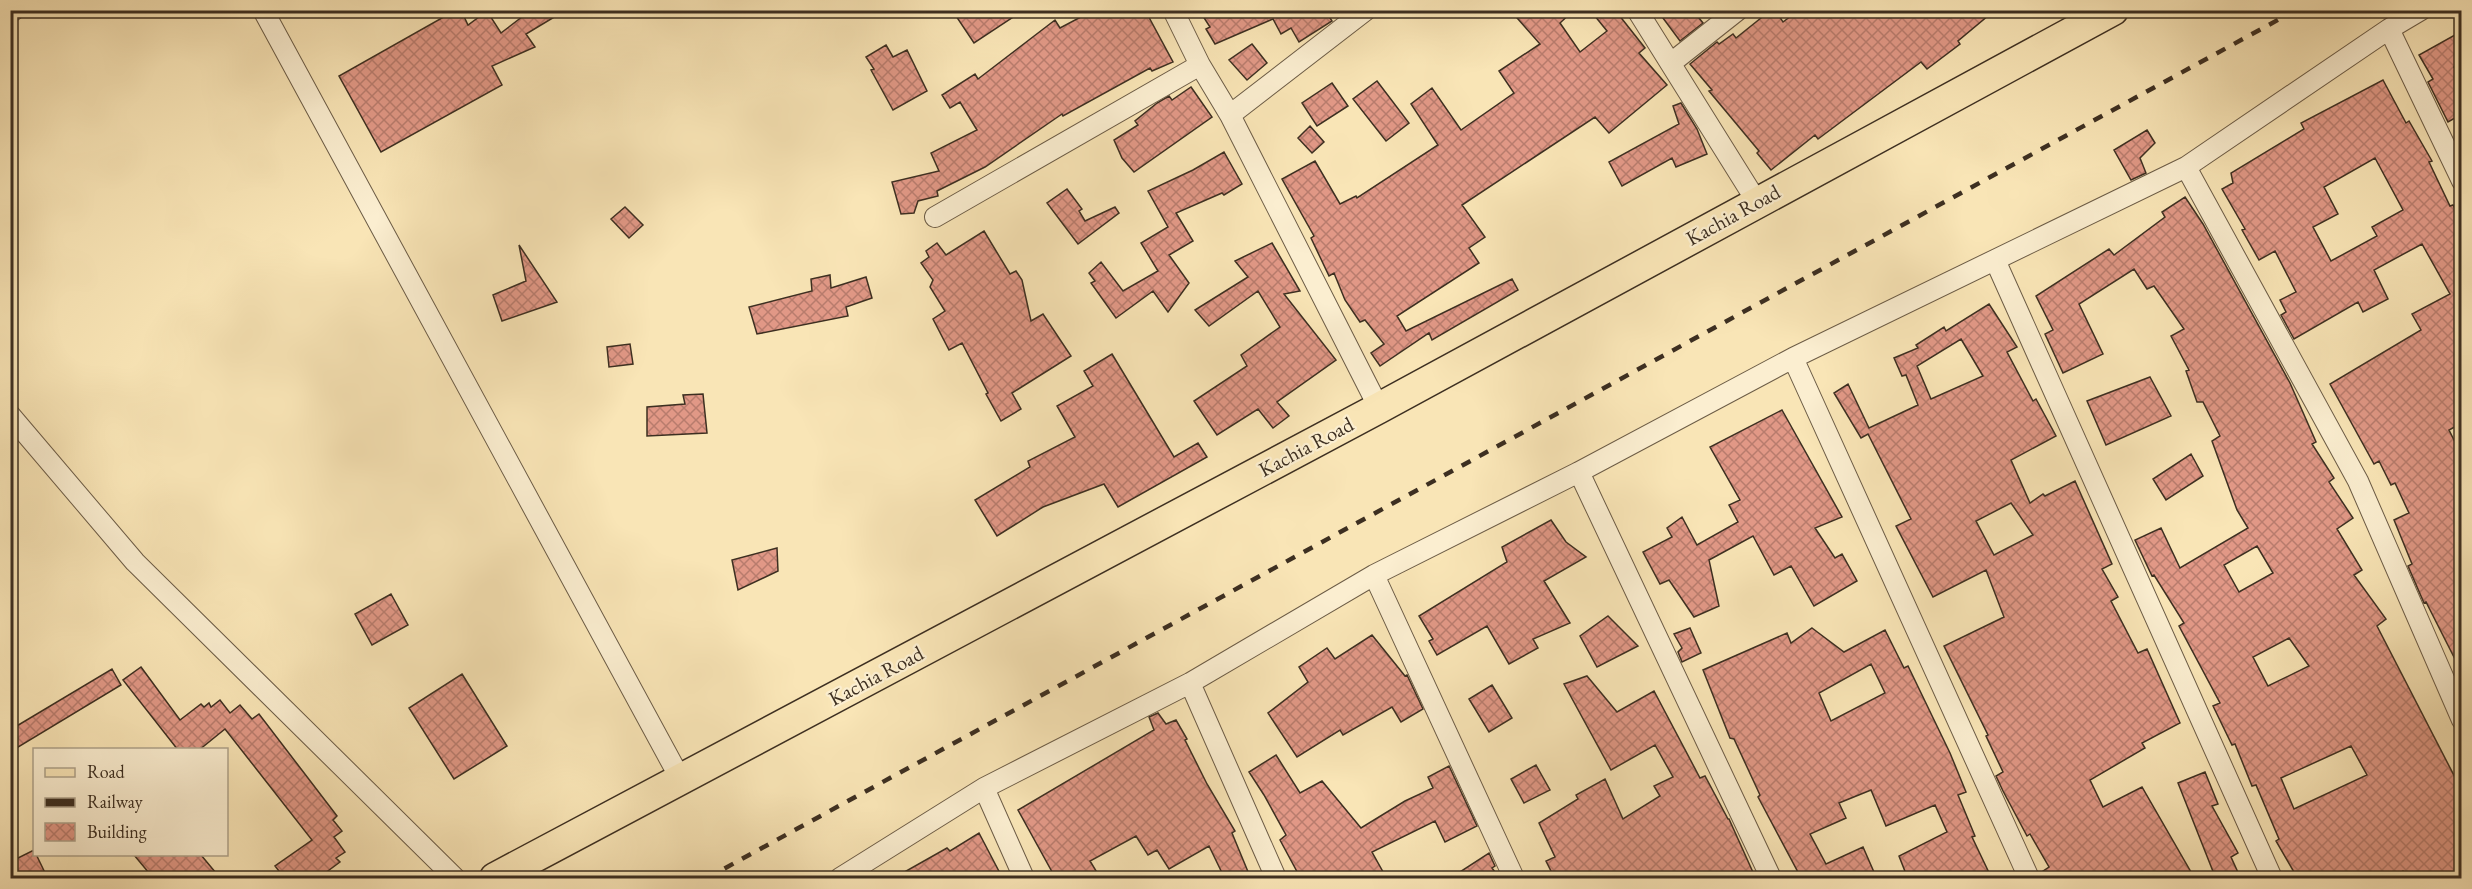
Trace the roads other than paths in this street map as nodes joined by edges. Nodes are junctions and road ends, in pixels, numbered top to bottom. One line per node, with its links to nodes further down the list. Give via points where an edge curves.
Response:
1 (263, 10): 25 (street)
2 (1173, 10): 11 (street)
3 (1366, 10): 12 (street)
4 (1637, 10): 10 (street)
5 (1738, 10): 10 (street)
6 (2113, 10): 8 (main road, Kachia Road)
7 (2421, 10): 9 (street)
8 (2082, 17): 15 (main road, Kachia Road)
9 (2389, 29): 13 (street); 14 (street)
10 (1671, 63): 15 (street)
11 (1200, 65): 12 (street); 16 (street)
12 (1230, 115): 19 (street)
13 (2186, 168): 17 (street); 24 (street, via 2358,481)
14 (2462, 181)
15 (1757, 202): 19 (main road, Kachia Road)
16 (935, 217)
17 (1995, 260): 18 (street); 35 (street)
18 (1793, 357): 21 (street); 34 (street)
19 (1379, 408): 25 (main road, Kachia Road)
20 (10, 415): 27 (street, via 135,562)
21 (1579, 472): 22 (street); 33 (street)
22 (1374, 575): 23 (street); 32 (street)
23 (1190, 683): 26 (street); 31 (street)
24 (2462, 720)
25 (681, 780): 28 (main road, Kachia Road)
26 (984, 788): 29 (street); 30 (street)
27 (455, 879)
28 (495, 879)
29 (840, 879)
30 (1024, 879)
31 (1276, 879)
32 (1515, 879)
33 (1771, 879)
34 (2029, 879)
35 (2272, 879)

